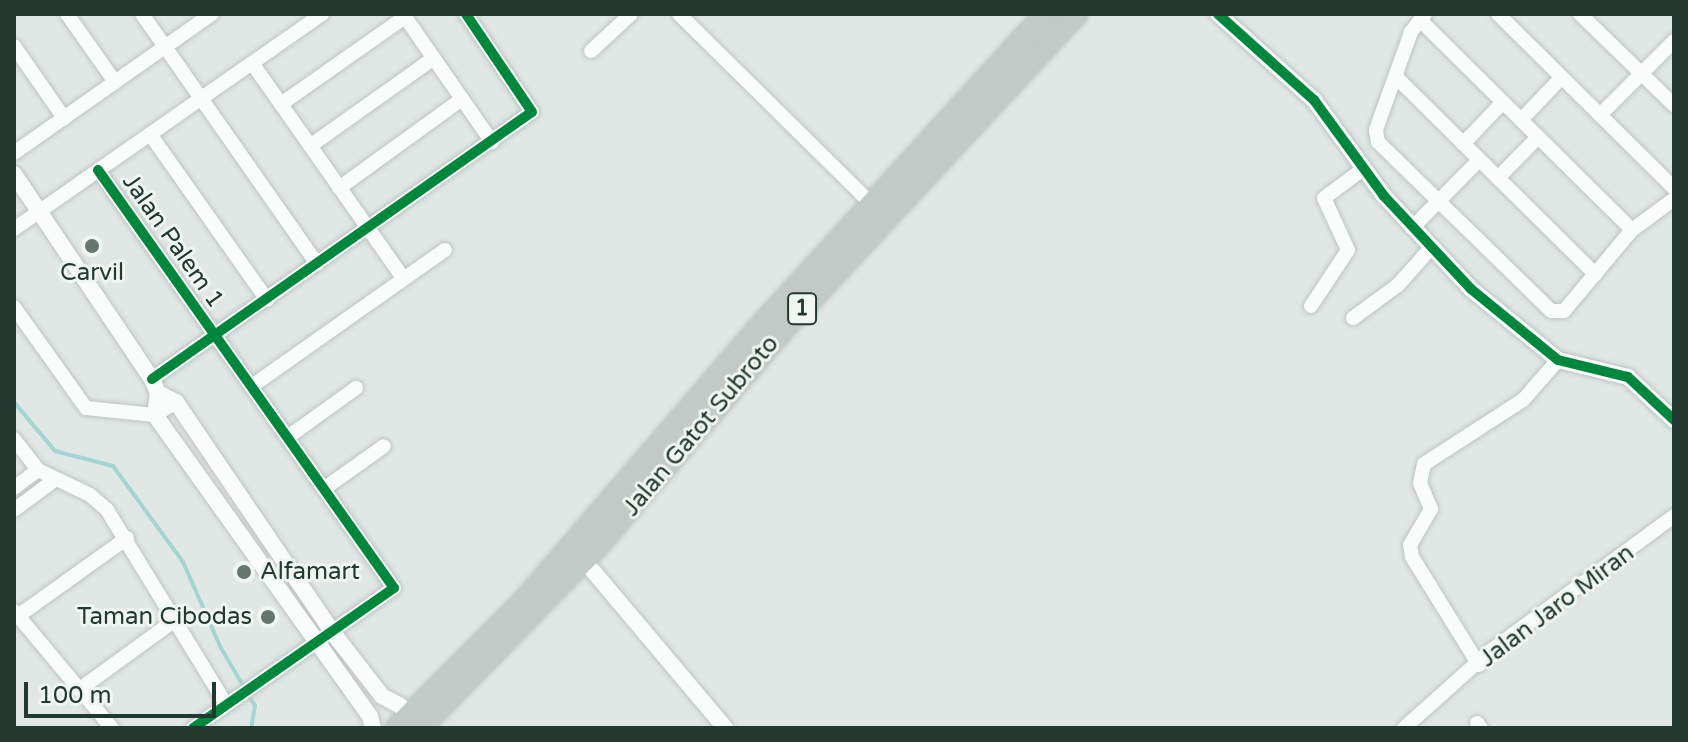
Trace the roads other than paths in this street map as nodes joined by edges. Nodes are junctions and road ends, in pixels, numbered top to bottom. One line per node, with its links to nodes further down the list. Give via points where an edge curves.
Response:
1 (67, 14): 24 (street)
2 (142, 14): 17 (street)
3 (322, 14): 20 (street)
4 (466, 14): 35 (street, via 533,110)
5 (631, 14): 18 (street)
6 (679, 14): 48 (street)
7 (1046, 14): 48 (highway, Jalan Gatot Subroto / 1)
8 (1076, 14): 80 (highway, Jalan Gatot Subroto / 1)
9 (1218, 14): 40 (street, via 1314,100)
10 (1498, 14): 22 (street)
11 (1580, 14): 21 (street)
12 (207, 15): 17 (street)
13 (404, 15): 19 (street); 28 (street)
14 (1423, 17): 23 (street, via 1411,32); 27 (street)
15 (1674, 41): 21 (street)
16 (14, 46): 31 (street)
17 (165, 47): 24 (street); 25 (street)
18 (591, 51)
19 (434, 58): 26 (street); 37 (street)
20 (252, 63): 25 (street); 28 (street)
21 (1641, 74): 29 (street); 30 (street)
22 (1562, 77): 30 (street); 32 (street)
23 (1397, 78): 36 (street); 47 (street, via 1376,130 1378,142)
24 (115, 82): 31 (street)
25 (201, 98): 33 (street); 56 (street)
26 (462, 99): 35 (street); 44 (street)
27 (1503, 102): 32 (street); 36 (street)
28 (281, 104): 37 (street)
29 (1674, 105)
30 (1600, 115): 45 (street)
31 (64, 118): 38 (street)
32 (1521, 120): 34 (street)
33 (150, 134): 41 (street); 59 (street)
34 (1538, 137): 43 (street); 53 (street)
35 (492, 142): 52 (street)
36 (1463, 144): 39 (street)
37 (310, 146): 44 (street)
38 (14, 153)
39 (1479, 160): 43 (street); 47 (street)
40 (1363, 169): 50 (street); 60 (street, via 1324,198 1348,250)
41 (98, 170): 49 (street); 63 (street, Jalan Palem 1)
42 (14, 174): 49 (street)
43 (1498, 178): 57 (street)
44 (339, 188): 52 (street)
45 (1674, 188)
46 (1674, 199): 53 (street)
47 (1438, 203): 50 (street); 57 (street, via 1557,314)
48 (873, 205): 80 (highway, Jalan Gatot Subroto / 1, via 757,330)
49 (40, 211): 51 (street); 65 (street)
50 (1412, 228): 54 (street)
51 (14, 229)
52 (368, 229): 56 (street); 58 (street)
53 (1632, 230): 57 (street)
54 (1430, 249): 62 (street, via 1398,285); 64 (street)
55 (445, 250): 58 (street)
56 (317, 264): 59 (street)
57 (1595, 274)
58 (403, 278): 66 (street)
59 (267, 300): 63 (street)
60 (1311, 306)
61 (14, 307): 69 (street, via 86,408)
62 (1353, 318)
63 (216, 336): 65 (street); 66 (street, Jalan Palem 1)
64 (1558, 360): 70 (street, via 1628,377); 88 (street, via 1523,400 1424,464 1420,483 1431,509 1410,545 1412,557)
65 (155, 386): 68 (street); 69 (street)
66 (252, 386): 71 (street, Jalan Palem 1)
67 (356, 388): 71 (street)
68 (176, 402): 69 (street); 86 (street)
69 (155, 415): 87 (street)
70 (1674, 420)
71 (288, 437): 77 (street, Jalan Palem 1)
72 (14, 439): 74 (street)
73 (384, 446): 77 (street)
74 (38, 470): 75 (street); 76 (street)
75 (53, 481): 78 (street); 81 (street, via 90,495)
76 (14, 488)
77 (325, 488): 86 (street, Jalan Palem 1, via 394,588)
78 (14, 510)
79 (1674, 516): 88 (street, Jalan Jaro Miran, via 1489,652)
80 (603, 526): 82 (highway); 83 (highway, Jalan Gatot Subroto / 1); 91 (highway, via 552,553)
81 (127, 538): 84 (street); 85 (street)
82 (593, 571): 97 (highway); 98 (street)
83 (530, 606): 91 (highway, Jalan Gatot Subroto / 1); 96 (highway, Jalan Gatot Subroto / 1)
84 (16, 614): 89 (street)
85 (175, 620): 89 (street); 90 (street)
86 (330, 629): 87 (street); 91 (street)
87 (315, 639): 90 (street); 94 (street, via 370,716)
88 (1479, 665): 99 (street, Jalan Jaro Miran)
89 (80, 689): 92 (street)
90 (231, 701): 93 (street)
91 (399, 717): 95 (highway)
92 (112, 728)
93 (193, 728)
94 (373, 728)
95 (384, 728)
96 (420, 728)
97 (436, 728)
98 (725, 728)
99 (1404, 728)

